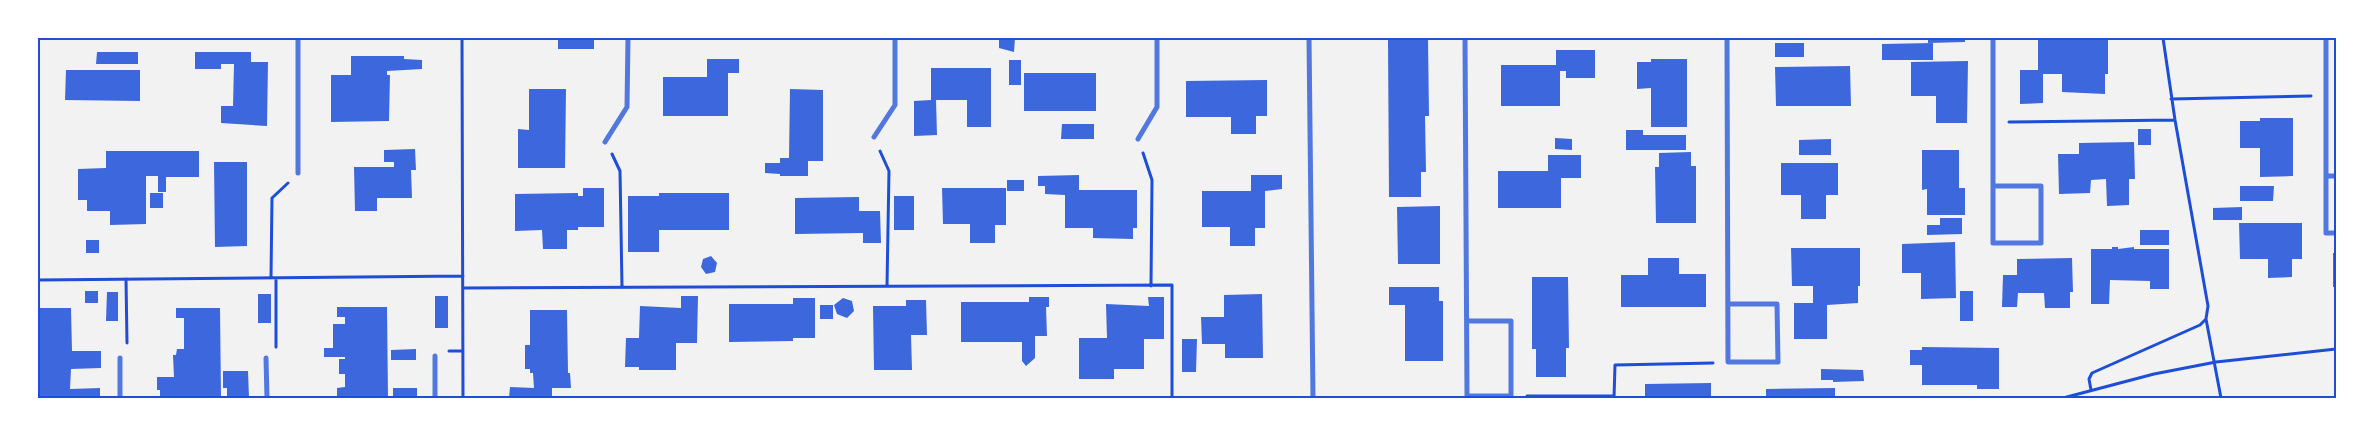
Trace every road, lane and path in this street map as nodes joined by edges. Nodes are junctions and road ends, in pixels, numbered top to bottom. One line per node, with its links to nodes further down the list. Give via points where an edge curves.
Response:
1 (298, 38): 19 (street)
2 (462, 38): 24 (path)
3 (628, 38): 18 (street, via 627,107)
4 (895, 38): 16 (street, via 895,105)
5 (1158, 38): 17 (street, via 1157,107)
6 (1309, 38): 49 (street)
7 (1465, 38): 34 (street)
8 (1727, 38): 32 (street)
9 (1993, 38): 15 (street)
10 (2162, 38): 13 (path)
11 (2326, 38): 12 (street)
12 (2326, 96): 13 (path); 20 (street)
13 (2171, 99): 14 (path)
14 (2175, 120): 15 (path); 33 (path, via 2208,306)
15 (1994, 122): 22 (street)
16 (874, 137): 29 (path, via 889,171)
17 (1138, 139): 30 (path, via 1152,180)
18 (605, 142): 28 (path, via 620,170)
19 (298, 173): 25 (path, via 272,198)
20 (2326, 176): 21 (street); 23 (street, via 2326,233)
21 (2336, 176)
22 (1994, 186): 22 (street, via 2041,186 2041,243 1993,243)
23 (2336, 233)
24 (463, 276): 25 (path); 31 (path)
25 (273, 278): 26 (path); 38 (path, via 276,354)
26 (126, 279): 27 (path); 37 (path, via 127,358)
27 (38, 280)
28 (622, 286): 29 (path); 31 (path)
29 (887, 286): 30 (path)
30 (1151, 286): 48 (path, via 1172,285)
31 (463, 288): 47 (path)
32 (1728, 304): 39 (street); 39 (street, via 1777,304 1778,362)
33 (2206, 319): 40 (path); 41 (path, via 2200,325 2092,374)
34 (1467, 320): 42 (street, via 1511,321); 42 (street, via 1467,396)
35 (2336, 350): 40 (path)
36 (434, 356): 46 (street)
37 (120, 358): 44 (street)
38 (266, 358): 45 (street)
39 (1728, 362): 43 (path, via 1615,365)
40 (2216, 362): 41 (path); 51 (path)
41 (2091, 390): 50 (path)
42 (1511, 396): 43 (path)
43 (1614, 397)
44 (120, 398)
45 (267, 398)
46 (434, 398)
47 (463, 398)
48 (1172, 398)
49 (1313, 398)
50 (2063, 398)
51 (2221, 398)

